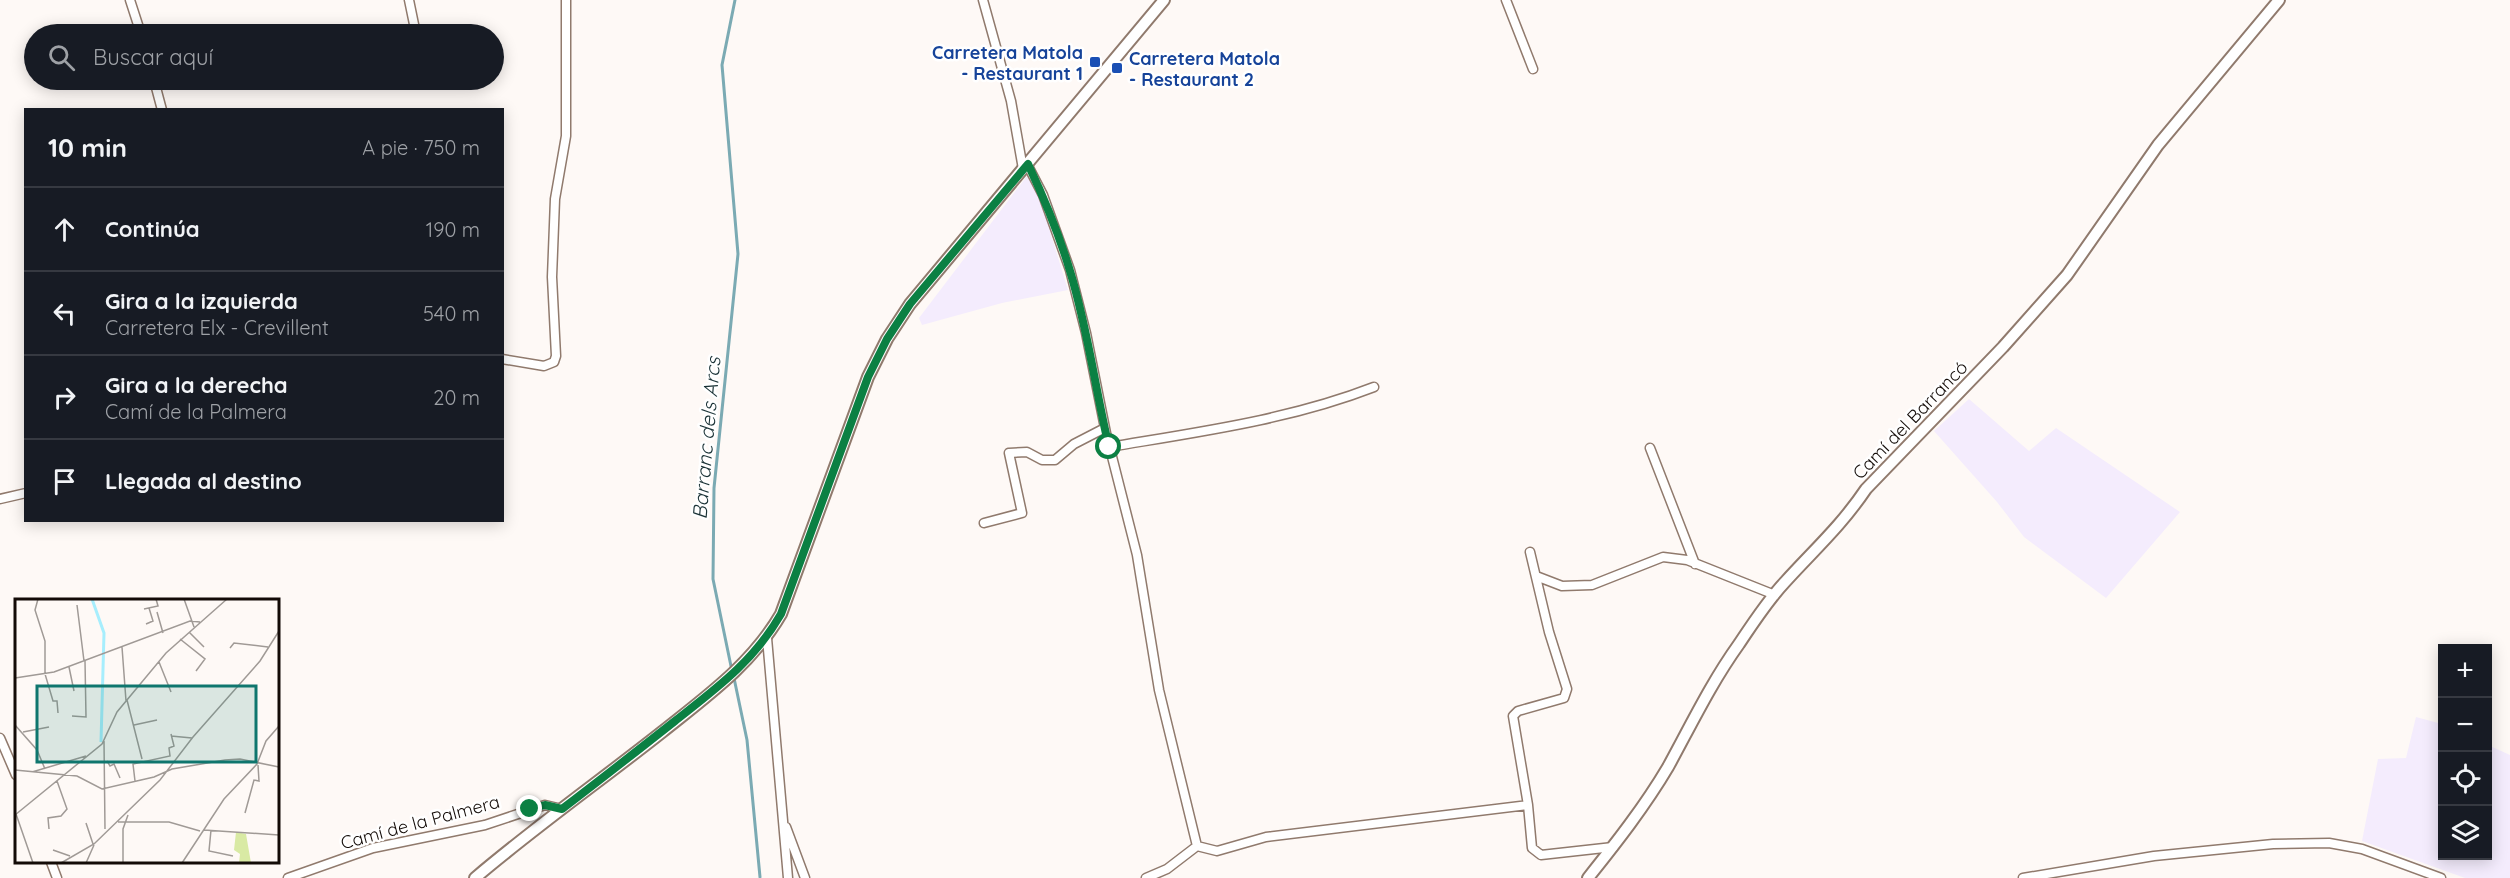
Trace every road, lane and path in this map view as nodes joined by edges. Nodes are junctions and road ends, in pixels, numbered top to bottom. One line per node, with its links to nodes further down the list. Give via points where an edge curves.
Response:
1 (130, 0): 8 (street)
2 (409, 0): 9 (street)
3 (566, 0): 14 (street, via 566,136 555,199 552,266 556,356 554,362 544,366)
4 (983, 0): 13 (street)
5 (1164, 0): 13 (street)
6 (1506, 0): 10 (street)
7 (2279, 0): 25 (street, Camí del Barrancó, via 2158,145 2067,275 1866,489 1842,523)
8 (138, 24)
9 (414, 24)
10 (1533, 69)
11 (157, 90): 12 (street)
12 (161, 108)
13 (1025, 166): 16 (street, via 1043,195 1070,270); 26 (street, via 910,304 887,339 868,377 785,604)
14 (504, 359)
15 (1374, 387): 17 (street, via 1333,403 1239,425)
16 (1105, 428): 17 (street); 21 (street, via 1074,444 1055,460 1042,460 1027,452 1009,453 1022,513)
17 (1109, 447): 32 (street, via 1137,555 1160,690)
18 (1650, 448): 23 (street)
19 (24, 493): 20 (street)
20 (0, 498)
21 (984, 523)
22 (1530, 552): 24 (street)
23 (1695, 564): 24 (street, via 1663,557 1592,585 1562,586); 25 (street)
24 (1536, 576): 29 (street, via 1567,689 1564,698 1518,711 1513,716)
25 (1775, 594): 33 (street, Camí del Barrancó, via 1737,646 1667,768)
26 (767, 638): 30 (street, via 705,698); 31 (street)
27 (0, 738): 28 (street)
28 (15, 773)
29 (1528, 805): 32 (street, via 1266,837 1217,851); 33 (street, via 1532,848 1541,855)
30 (562, 809): 36 (street, Camí de la Palmera, via 545,805 485,825 373,848); 37 (street)
31 (782, 816): 38 (street); 39 (street)
32 (1197, 846): 40 (street)
33 (1613, 846): 41 (street, Camí del Barrancó)
34 (52, 863): 35 (street)
35 (57, 878)
36 (288, 878)
37 (475, 878)
38 (788, 878)
39 (805, 878)
40 (1146, 878)
41 (1588, 878)
42 (2023, 878): 43 (street, via 2154,856 2273,844 2329,843 2362,849)
43 (2441, 878)

